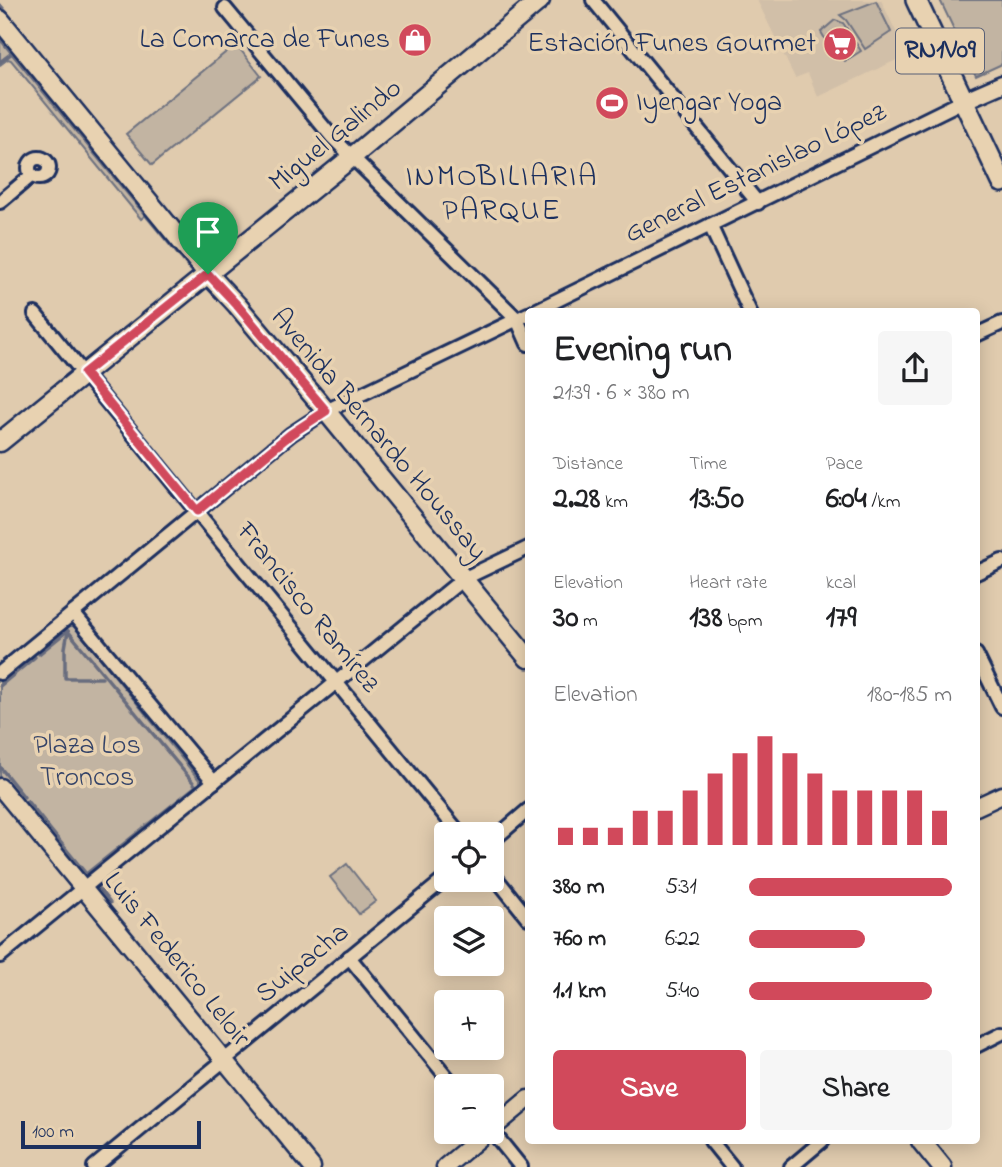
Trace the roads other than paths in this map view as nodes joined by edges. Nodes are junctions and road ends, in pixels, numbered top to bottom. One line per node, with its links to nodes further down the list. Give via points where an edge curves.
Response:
1 (540, 0): 8 (main road, Miguel Galindo)
2 (593, 0): 12 (street)
3 (916, 0): 7 (main road, RN1V09)
4 (225, 8): 8 (street)
5 (0, 20): 14 (main road, Avenida Bernardo Houssay)
6 (1002, 84): 7 (street, General Estanislao López)
7 (963, 102): 10 (main road, RN1V09); 12 (street, General Estanislao López)
8 (352, 157): 14 (main road, Miguel Galindo); 18 (street)
9 (32, 175): 11 (street)
10 (1002, 182)
11 (0, 202)
12 (758, 203): 13 (street, General Estanislao López)
13 (710, 225): 15 (street, General Estanislao López); 16 (street)
14 (208, 274): 22 (main road, Miguel Galindo); 23 (main road, Avenida Bernardo Houssay)
15 (540, 308)
16 (748, 308)
17 (36, 314): 22 (street, Francisco Ramírez)
18 (525, 314)
19 (525, 315): 23 (street, General Estanislao López)
20 (1002, 323): 21 (street)
21 (980, 333)
22 (84, 373): 24 (main road, Miguel Galindo); 25 (street, Francisco Ramírez)
23 (326, 411): 25 (street, General Estanislao López); 29 (main road, Avenida Bernardo Houssay)
24 (0, 442)
25 (197, 511): 30 (street, General Estanislao López); 34 (street, Francisco Ramírez)
26 (525, 549): 29 (street)
27 (1002, 561): 28 (street)
28 (980, 571)
29 (463, 579): 31 (main road, Avenida Bernardo Houssay); 34 (street)
30 (73, 613): 33 (street, General Estanislao López); 36 (street)
31 (525, 654)
32 (980, 662): 35 (street)
33 (0, 673)
34 (336, 682): 36 (street); 41 (street, Francisco Ramírez)
35 (1002, 707)
36 (214, 782): 43 (street)
37 (0, 787): 43 (street, Luis Federico Leloir)
38 (1002, 795): 39 (street)
39 (980, 805)
40 (525, 813): 42 (street)
41 (450, 822)
42 (504, 831)
43 (83, 888): 47 (street); 51 (street, Luis Federico Leloir)
44 (434, 888): 48 (street, Suipacha)
45 (504, 888): 46 (street)
46 (525, 914)
47 (0, 956)
48 (349, 957): 51 (street, Suipacha); 52 (street)
49 (1002, 1033): 50 (street)
50 (980, 1044)
51 (224, 1060): 60 (street, Suipacha); 61 (street, Luis Federico Leloir)
52 (444, 1074)
53 (525, 1102): 54 (street)
54 (504, 1119)
55 (473, 1144): 62 (street)
56 (501, 1144): 63 (street)
57 (713, 1144): 64 (street)
58 (818, 1144): 65 (street)
59 (923, 1144): 66 (main road)
60 (99, 1166)
61 (312, 1167)
62 (444, 1167)
63 (521, 1167)
64 (732, 1167)
65 (791, 1167)
66 (942, 1167)

